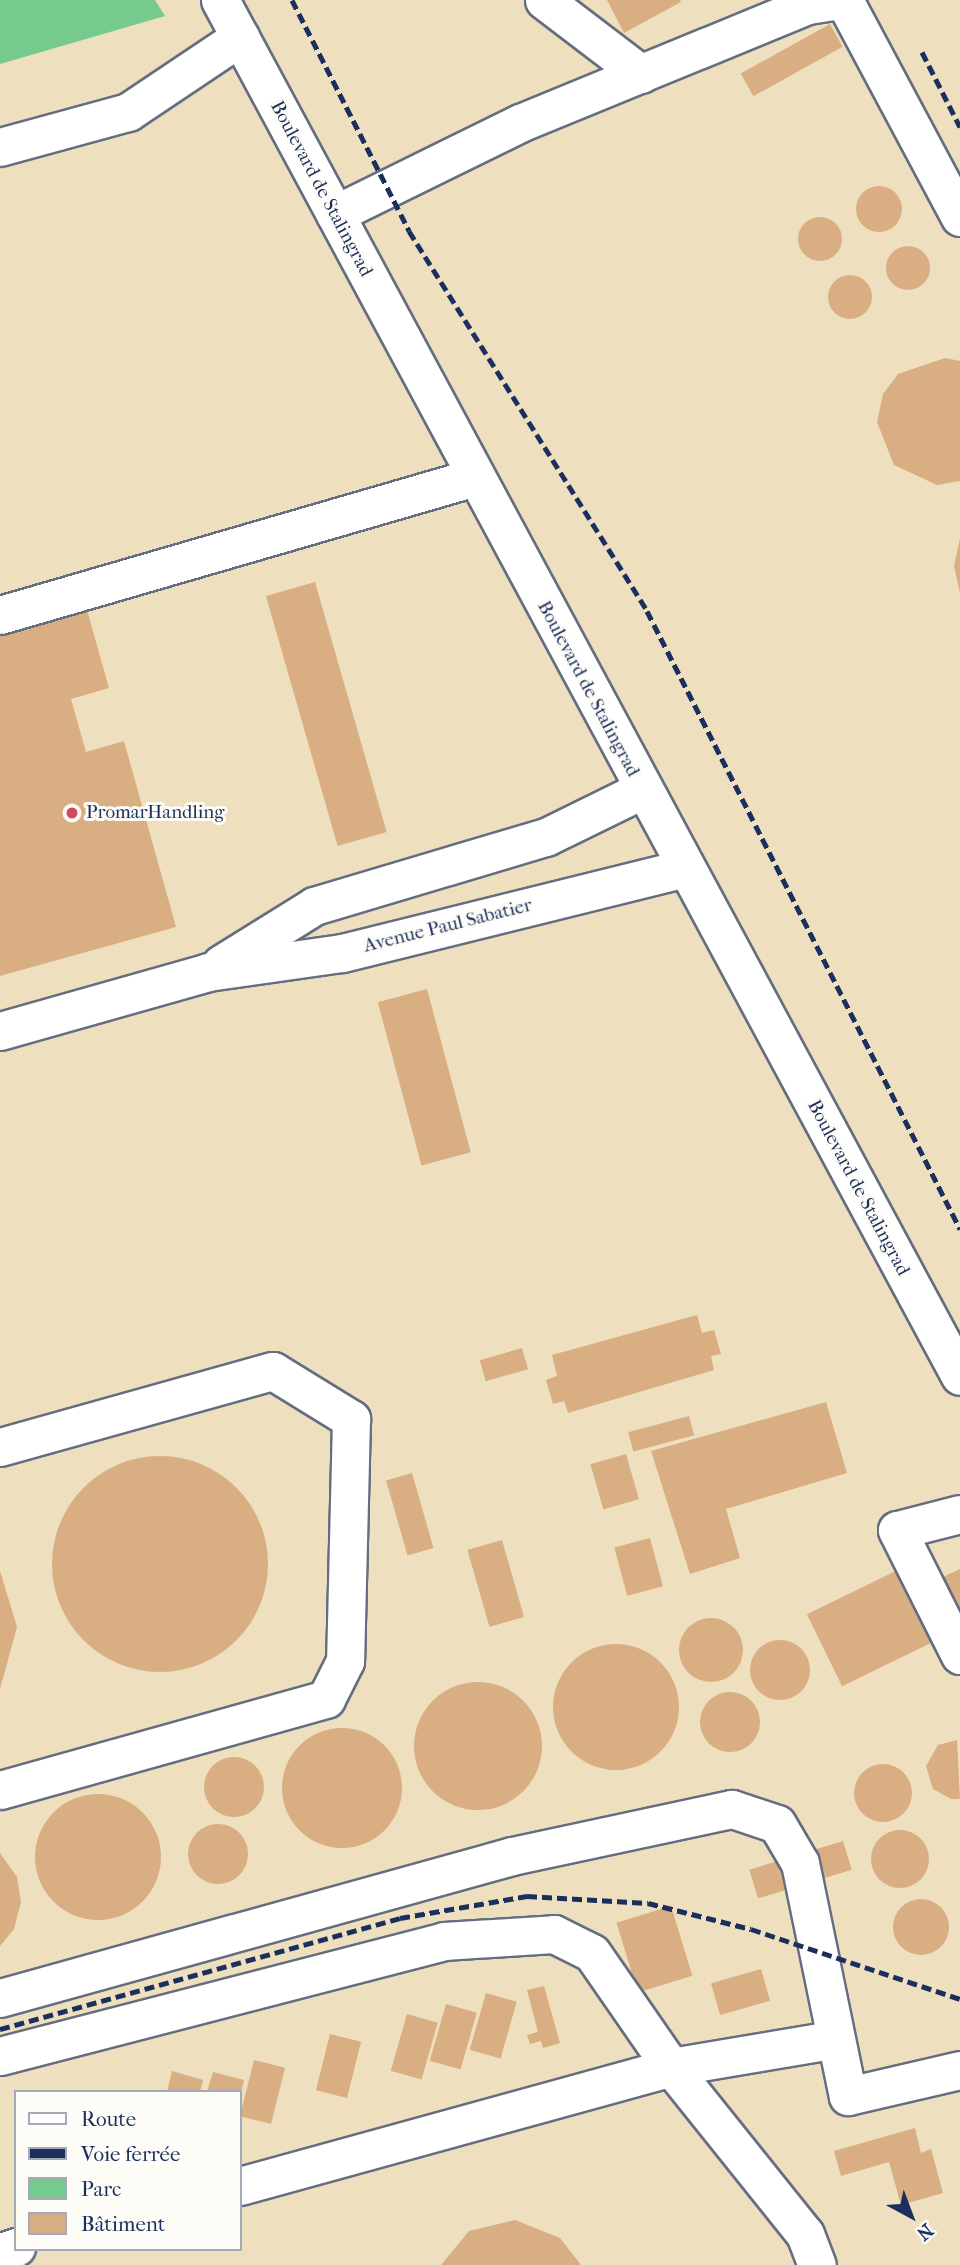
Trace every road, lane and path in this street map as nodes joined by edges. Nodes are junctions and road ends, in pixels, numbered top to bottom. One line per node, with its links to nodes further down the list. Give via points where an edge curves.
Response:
1 (220, 0): 4 (street, Boulevard de Stalingrad)
2 (544, 0): 5 (street)
3 (842, 0): 5 (street, via 808,5); 8 (street)
4 (240, 37): 6 (street, via 128,112); 7 (street, Boulevard de Stalingrad)
5 (642, 74): 7 (street, via 497,134)
6 (0, 147)
7 (335, 214): 9 (street, Boulevard de Stalingrad)
8 (960, 217)
9 (475, 477): 10 (street); 11 (street, Boulevard de Stalingrad)
10 (0, 615)
11 (642, 790): 12 (street, Boulevard de Stalingrad); 13 (street, Avenue Paul Sabatier, via 546,837 314,906)
12 (685, 868): 13 (street, Avenue Paul Sabatier, via 342,953); 15 (street, Boulevard de Stalingrad)
13 (208, 972): 14 (street, Avenue Paul Sabatier)
14 (0, 1031)
15 (960, 1376)
16 (0, 1447): 19 (street, via 273,1371 351,1419 345,1661 326,1699)
17 (960, 1514): 18 (street, via 897,1530)
18 (960, 1655)
19 (0, 1790)
20 (0, 1998): 21 (street, via 512,1856 732,1809 777,1824 800,1863)
21 (836, 2039): 23 (street); 24 (street, via 848,2096)
22 (0, 2056): 23 (street, via 444,1941 554,1934 592,1953)
23 (671, 2067): 25 (street); 26 (street, via 805,2234)
24 (960, 2070)
25 (242, 2185)
26 (817, 2265)

